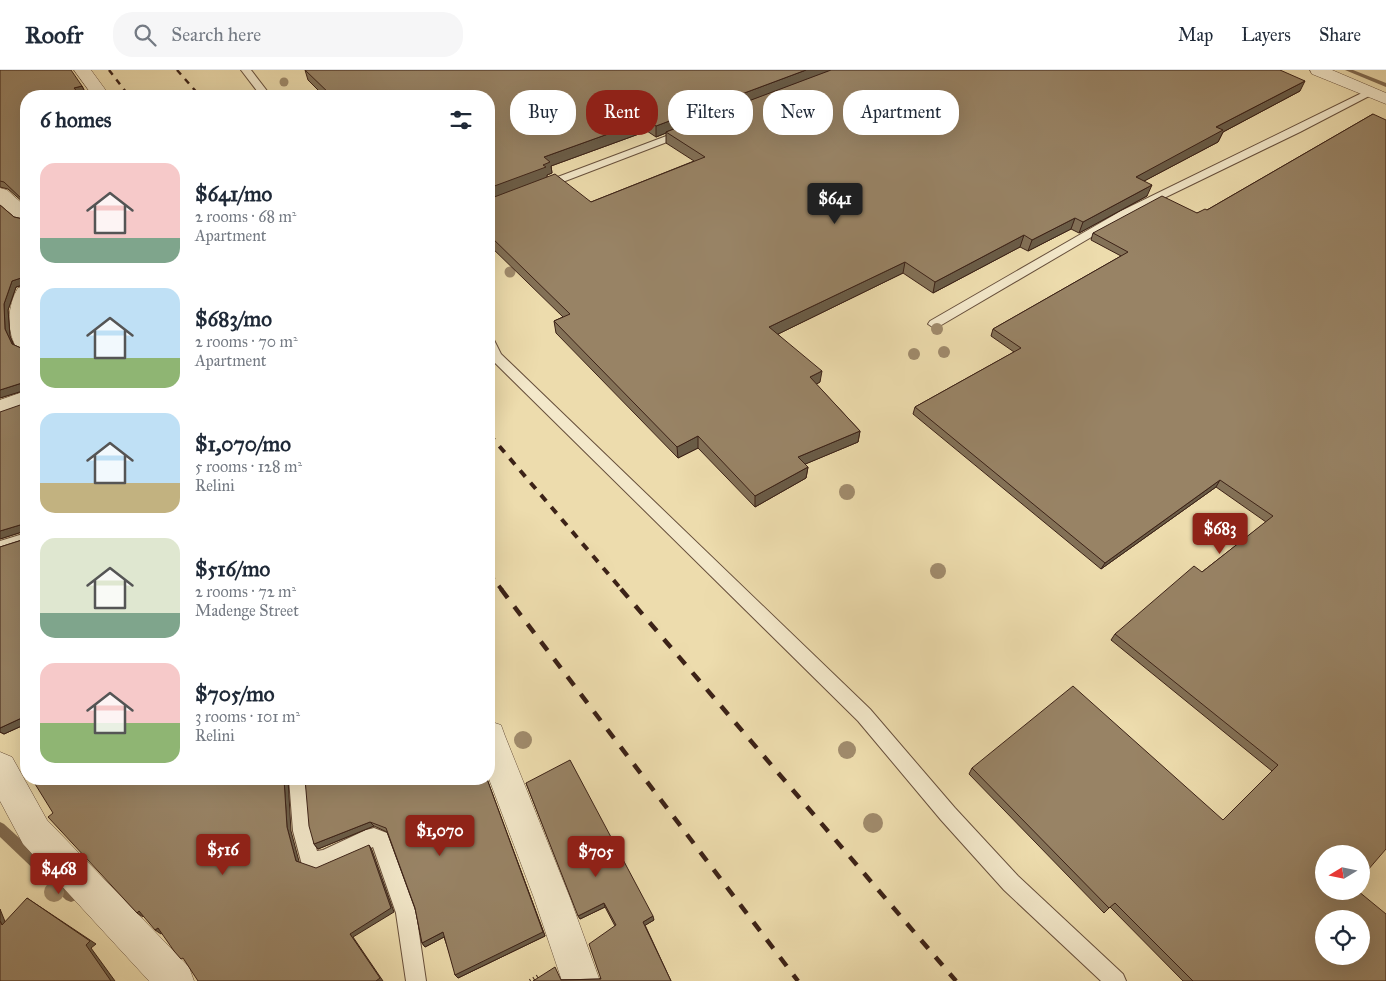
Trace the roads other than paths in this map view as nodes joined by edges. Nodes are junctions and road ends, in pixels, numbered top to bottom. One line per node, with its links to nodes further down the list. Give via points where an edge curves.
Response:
1 (82, 70): 4 (street)
2 (246, 70): 5 (lane)
3 (1318, 70): 6 (street)
4 (97, 90)
5 (261, 90)
6 (1370, 92): 7 (street); 14 (lane, via 1125,213)
7 (1386, 99)
8 (675, 135): 9 (lane)
9 (532, 190)
10 (0, 194): 11 (street)
11 (20, 212)
12 (20, 304): 13 (street)
13 (20, 321)
14 (934, 324)
15 (495, 354): 26 (lane, via 864,715 1011,883)
16 (20, 402): 17 (street)
17 (0, 410)
18 (20, 541): 19 (lane)
19 (0, 547)
20 (495, 751): 25 (street)
21 (0, 768): 23 (street, via 35,832)
22 (298, 785): 24 (lane, via 302,831 309,858 319,861 366,839 374,837 380,840 406,913)
23 (175, 981)
24 (416, 981)
25 (581, 981)
26 (1116, 981)

